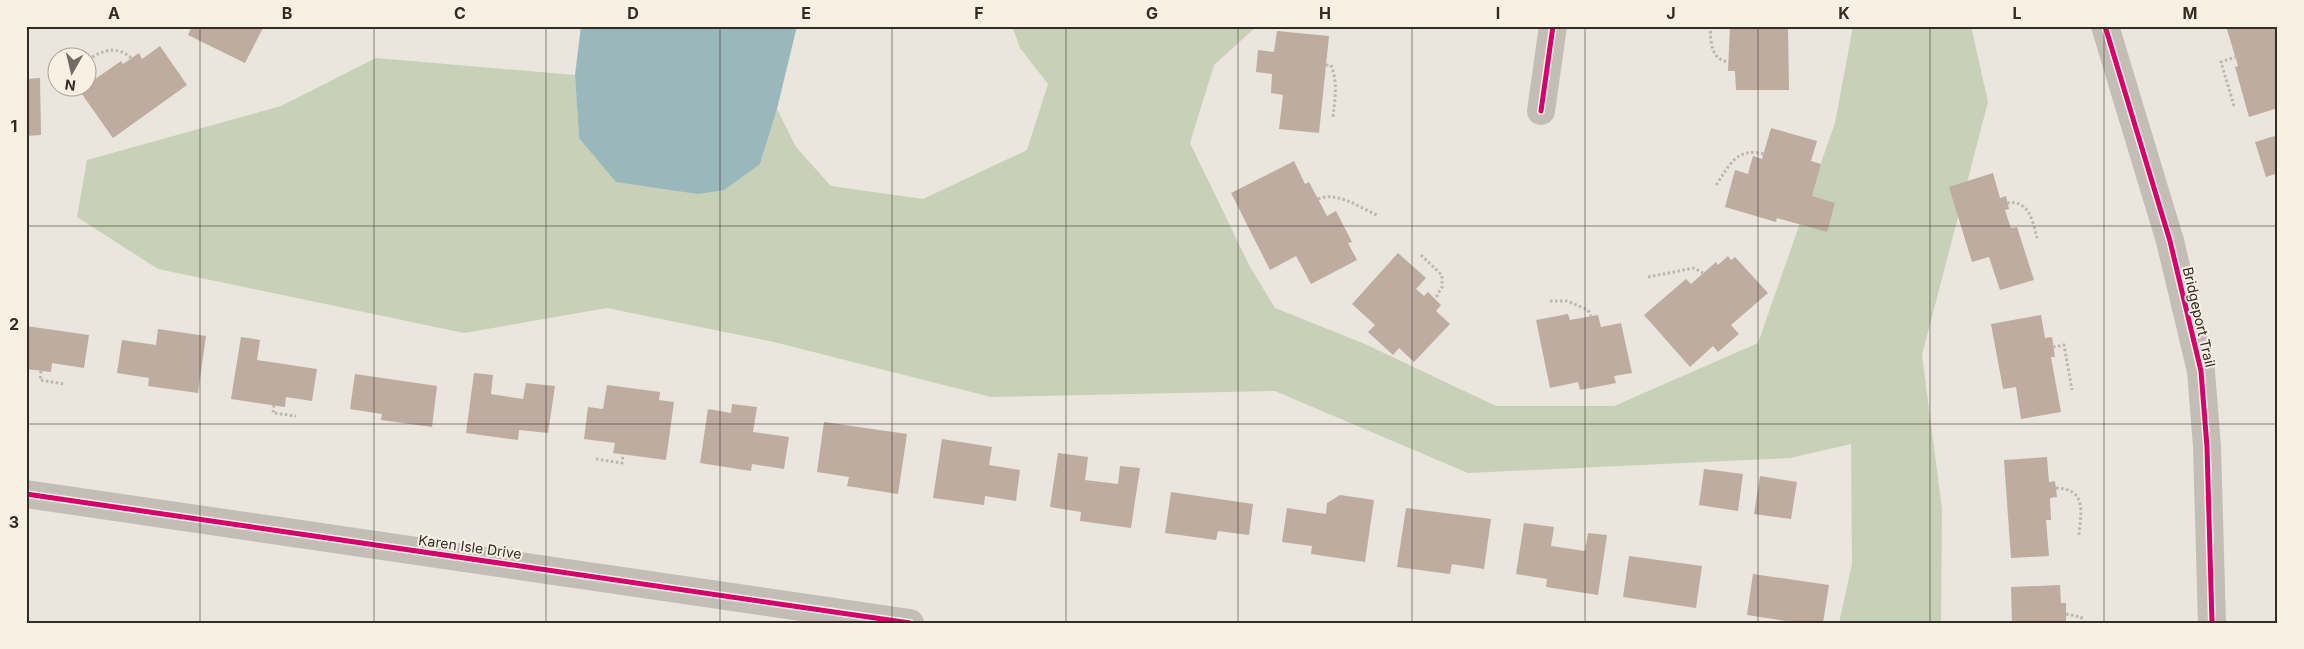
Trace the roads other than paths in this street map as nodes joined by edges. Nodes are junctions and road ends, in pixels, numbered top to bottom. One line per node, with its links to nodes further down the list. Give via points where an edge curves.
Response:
1 (1553, 26): 3 (street)
2 (2105, 26): 6 (street, Bridgeport Trail, via 2170,241 2200,371 2207,447)
3 (1542, 111)
4 (26, 494): 5 (street, Karen Isle Drive)
5 (910, 623)
6 (2212, 623)

